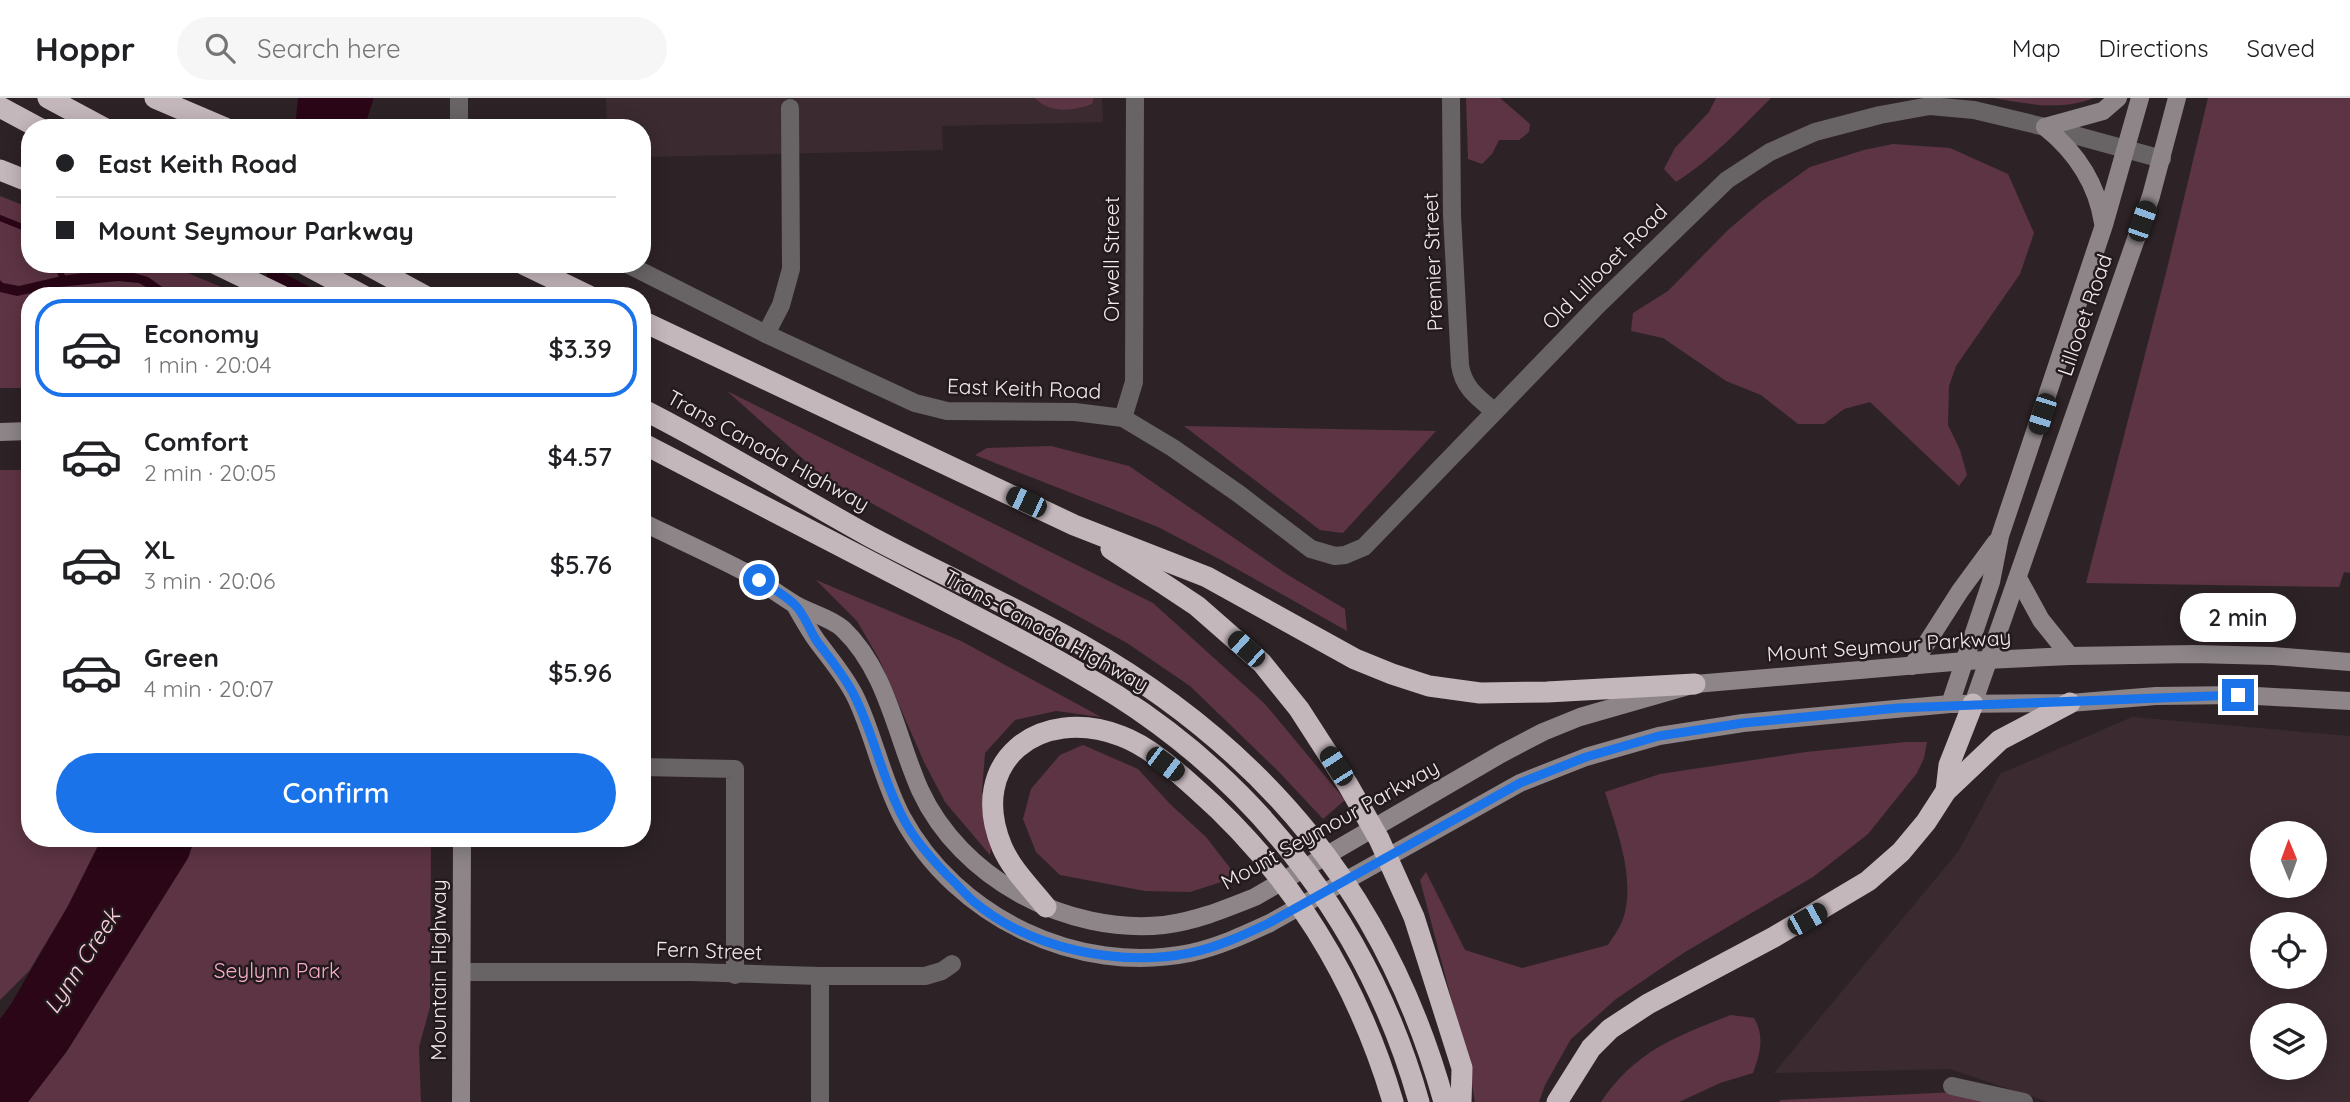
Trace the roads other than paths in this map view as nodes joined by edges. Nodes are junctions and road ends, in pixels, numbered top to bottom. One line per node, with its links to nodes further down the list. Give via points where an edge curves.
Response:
1 (48, 98): 13 (highway)
2 (155, 98): 14 (highway)
3 (459, 98): 15 (street)
4 (1135, 98): 35 (street, Orwell Street, via 1134,382)
5 (1451, 98): 33 (street, Premier Street, via 1460,365 1472,393)
6 (2118, 98): 16 (main road, via 2103,111)
7 (2140, 98): 17 (main road, Lillooet Road)
8 (2177, 98): 18 (main road, Lillooet Road)
9 (1929, 102): 16 (street, Old Lillooet Road); 33 (street, Old Lillooet Road, via 1815,132 1770,152 1727,180)
10 (0, 107): 12 (highway)
11 (790, 108): 32 (street, via 791,269 781,305)
12 (22, 119)
13 (87, 119)
14 (204, 119)
15 (458, 119)
16 (2045, 127): 17 (street, Old Lillooet Road); 21 (main road, via 2074,154 2088,176)
17 (2126, 149): 18 (street, Old Lillooet Road); 21 (main road, Lillooet Road)
18 (2162, 159): 46 (main road, Lillooet Road)
19 (0, 170): 20 (highway)
20 (21, 178)
21 (2104, 225): 44 (main road, Lillooet Road)
22 (235, 273): 27 (highway)
23 (321, 273): 28 (highway)
24 (382, 273): 29 (highway)
25 (542, 273): 30 (highway)
26 (645, 273): 32 (street, East Keith Road)
27 (263, 287)
28 (347, 287)
29 (408, 287)
30 (570, 287)
31 (651, 325): 40 (highway)
32 (766, 334): 35 (street, East Keith Road, via 932,408)
33 (1494, 411): 45 (street, Old Lillooet Road)
34 (651, 414): 43 (highway, Trans Canada Highway)
35 (1123, 418): 45 (street, East Keith Road, via 1173,448 1311,549 1335,556)
36 (0, 432): 37 (main road)
37 (21, 432)
38 (651, 448): 42 (highway, Trans-Canada Highway)
39 (651, 462): 42 (highway)
40 (1074, 525): 53 (highway, via 1207,577 1355,659 1429,686 1480,693); 72 (highway, via 1197,606 1262,663 1299,709 1380,839 1414,918 1462,1068)
41 (651, 526): 47 (main road, via 746,573)
42 (814, 532): 70 (highway, Trans-Canada Highway, via 1069,666 1201,758 1276,834 1336,912 1380,992)
43 (869, 536): 71 (highway, Trans-Canada Highway, via 1030,617 1130,674 1218,739 1257,777 1330,860 1364,911 1407,993)
44 (2000, 536): 50 (main road, Lillooet Road, via 1991,582); 52 (main road)
45 (1364, 547)
46 (2018, 578): 48 (main road, via 2041,621); 49 (main road, Lillooet Road)
47 (795, 604): 56 (main road, via 856,698 897,805 920,845 974,901 1007,924 1094,953 1143,957 1200,950 1269,923 1520,783 1586,757 1659,736 1743,723); 61 (main road, Mount Seymour Parkway, via 841,628 867,661 888,702 921,792 956,846 1002,884)
48 (2070, 656): 49 (main road, Mount Seymour Parkway); 51 (main road, Mount Seymour Parkway, via 2194,654)
49 (1988, 660): 50 (main road, Mount Seymour Parkway); 57 (main road, Lillooet Road)
50 (1965, 661): 52 (main road, Mount Seymour Parkway); 56 (main road, Lillooet Road)
51 (2350, 662)
52 (1912, 666): 53 (main road, Mount Seymour Parkway)
53 (1695, 684): 61 (main road, Mount Seymour Parkway, via 1605,708 1544,732 1255,897 1216,913 1141,926 1087,919)
54 (2350, 701): 55 (main road, via 2238,695)
55 (2070, 703): 57 (main road); 59 (highway, via 2000,740)
56 (1950, 704): 57 (main road)
57 (1973, 704): 59 (highway, via 1949,765)
58 (651, 767): 64 (street, via 735,769)
59 (1946, 791): 73 (highway, via 1901,852 1867,881 1610,1029 1591,1048)
60 (462, 847): 63 (main road, Mountain Highway)
61 (1046, 907): 69 (highway, via 1003,848 993,809 997,778 1012,754 1042,732 1082,726 1125,737 1222,811 1280,877 1315,925 1350,990)
62 (952, 964): 65 (street, Fern Street, via 925,976)
63 (462, 972): 64 (street, Fern Street); 67 (main road, Mountain Highway)
64 (735, 975): 65 (street, Fern Street)
65 (820, 976): 68 (street)
66 (1952, 1086): 74 (street)
67 (461, 1102)
68 (820, 1102)
69 (1393, 1102)
70 (1419, 1102)
71 (1444, 1102)
72 (1461, 1102)
73 (1557, 1102)
74 (2024, 1102)

